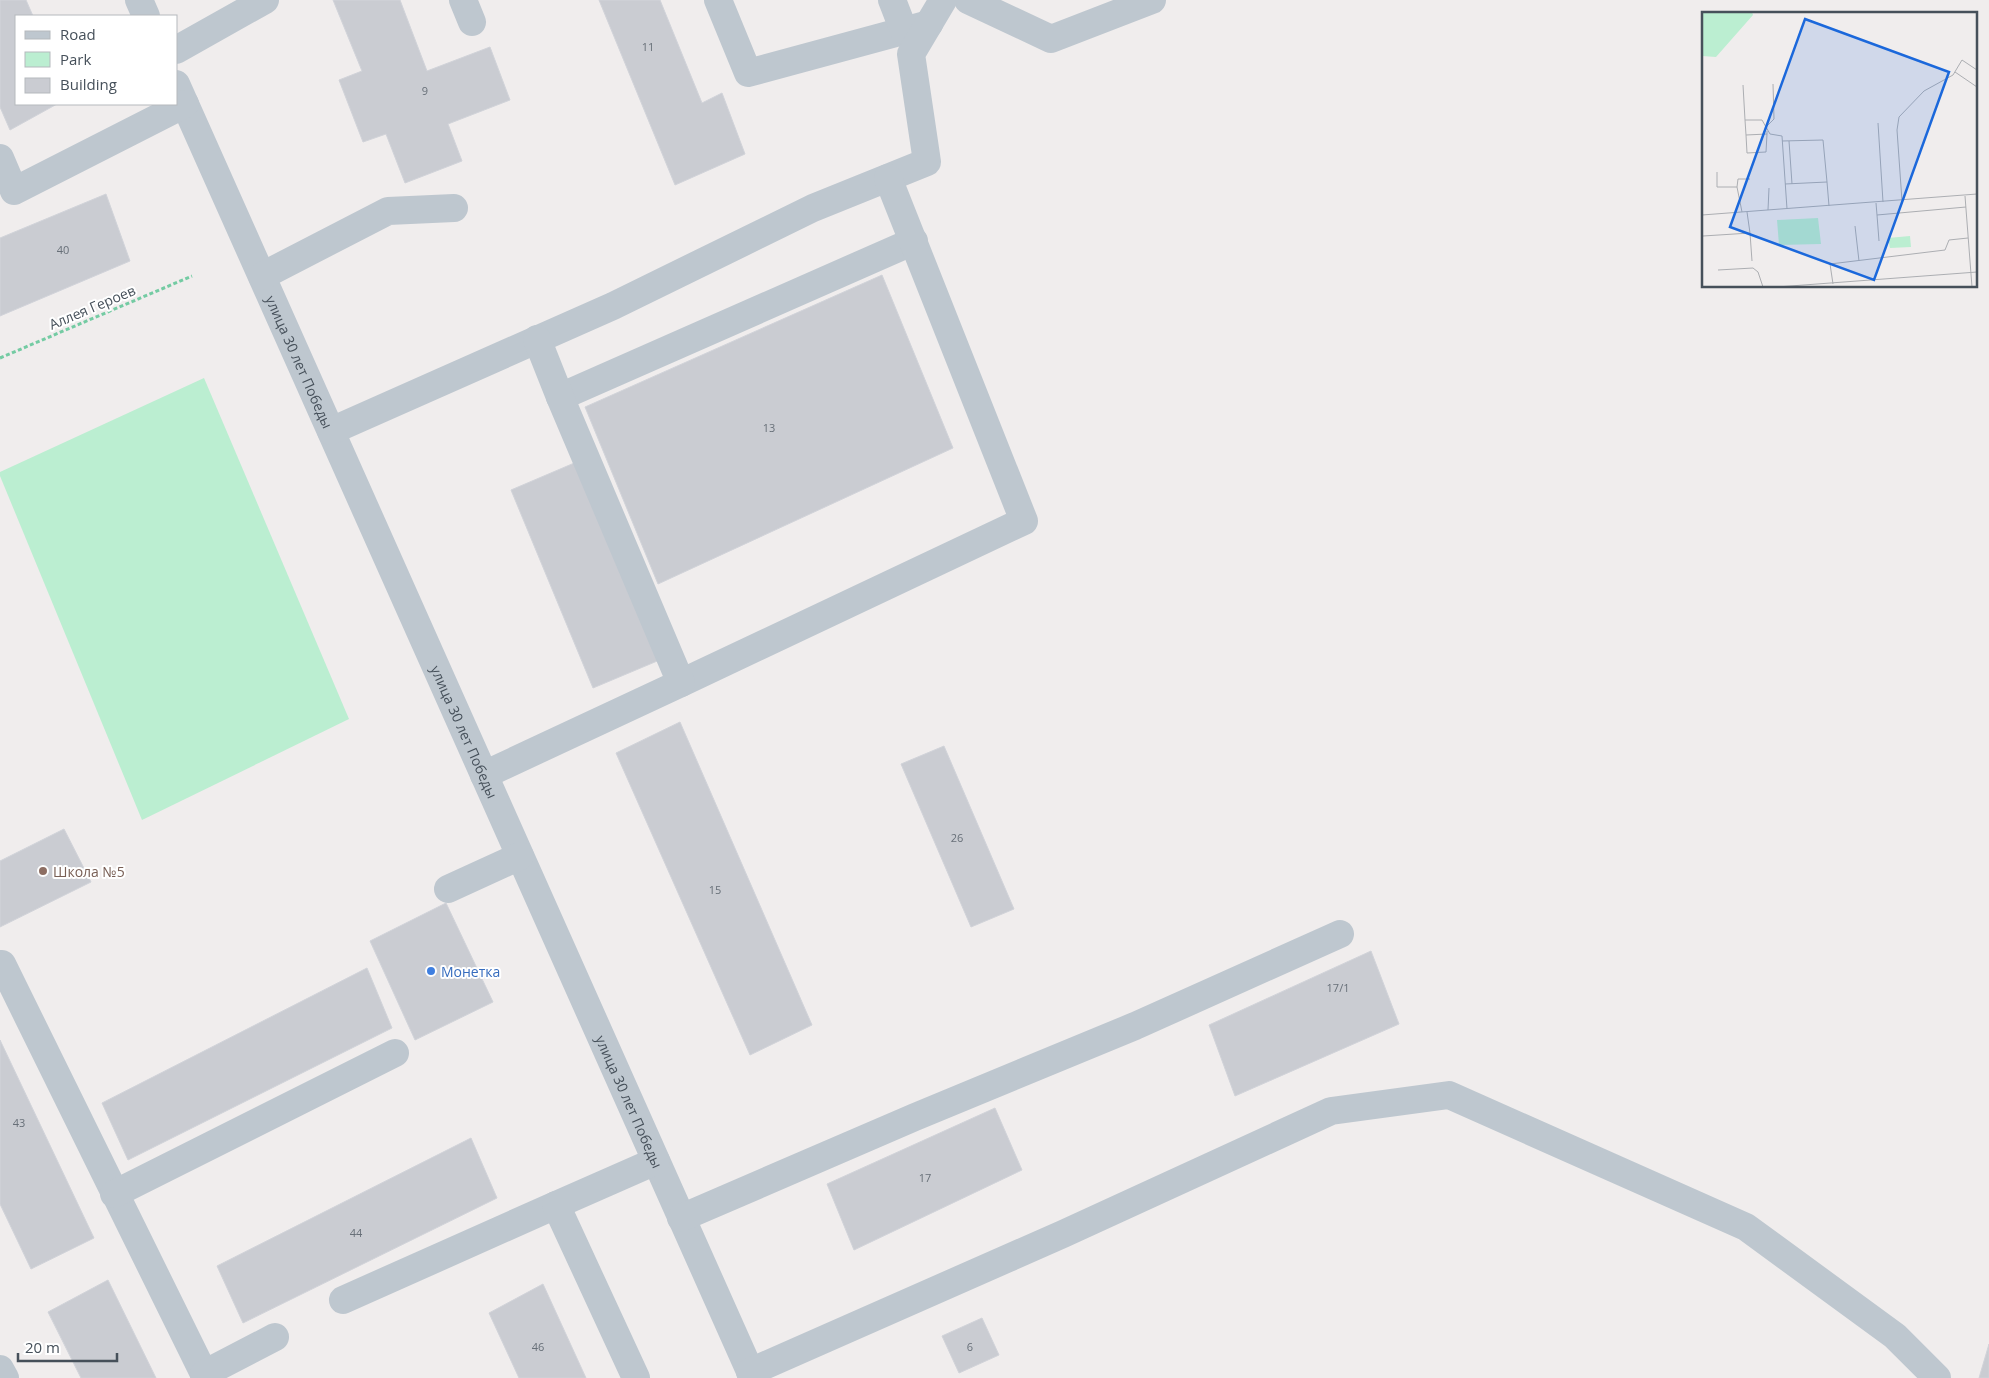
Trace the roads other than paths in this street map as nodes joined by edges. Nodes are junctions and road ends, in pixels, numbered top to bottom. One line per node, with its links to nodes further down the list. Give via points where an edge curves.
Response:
1 (139, 0): 8 (street)
2 (265, 0): 10 (street)
3 (718, 0): 9 (street, via 748,74)
4 (892, 0): 9 (street)
5 (943, 0): 9 (street)
6 (968, 0): 7 (street, via 1051,39)
7 (1152, 0)
8 (146, 15)
9 (916, 27): 14 (street, via 911,54 927,162)
10 (178, 49)
11 (180, 94): 18 (street, улица 30 лет Победы)
12 (161, 105): 15 (street)
13 (0, 158): 15 (street)
14 (888, 178): 17 (street); 19 (street, via 813,208 613,306)
15 (7, 194)
16 (454, 208): 18 (street, via 388,211)
17 (914, 241): 20 (street); 22 (street, via 1024,521)
18 (262, 276): 21 (street, улица 30 лет Победы)
19 (537, 339): 20 (street); 21 (street)
20 (560, 397): 22 (street)
21 (331, 430): 23 (street, улица 30 лет Победы)
22 (681, 683): 23 (street)
23 (484, 775): 24 (street, улица 30 лет Победы)
24 (520, 856): 25 (street); 29 (street, улица 30 лет Победы)
25 (448, 889)
26 (1340, 934): 32 (street, via 1134,1026)
27 (0, 964): 30 (street)
28 (395, 1053): 30 (street)
29 (656, 1160): 31 (street); 32 (street, улица 30 лет Победы)
30 (114, 1194): 37 (street)
31 (556, 1206): 33 (street); 39 (street)
32 (681, 1218): 36 (street, улица 30 лет Победы)
33 (343, 1300)
34 (275, 1337): 37 (street)
35 (0, 1368): 38 (street)
36 (751, 1375): 40 (street, via 1331,1111 1449,1095 1746,1227 1895,1336)
37 (205, 1376)
38 (5, 1378)
39 (636, 1378)
40 (1937, 1378)

